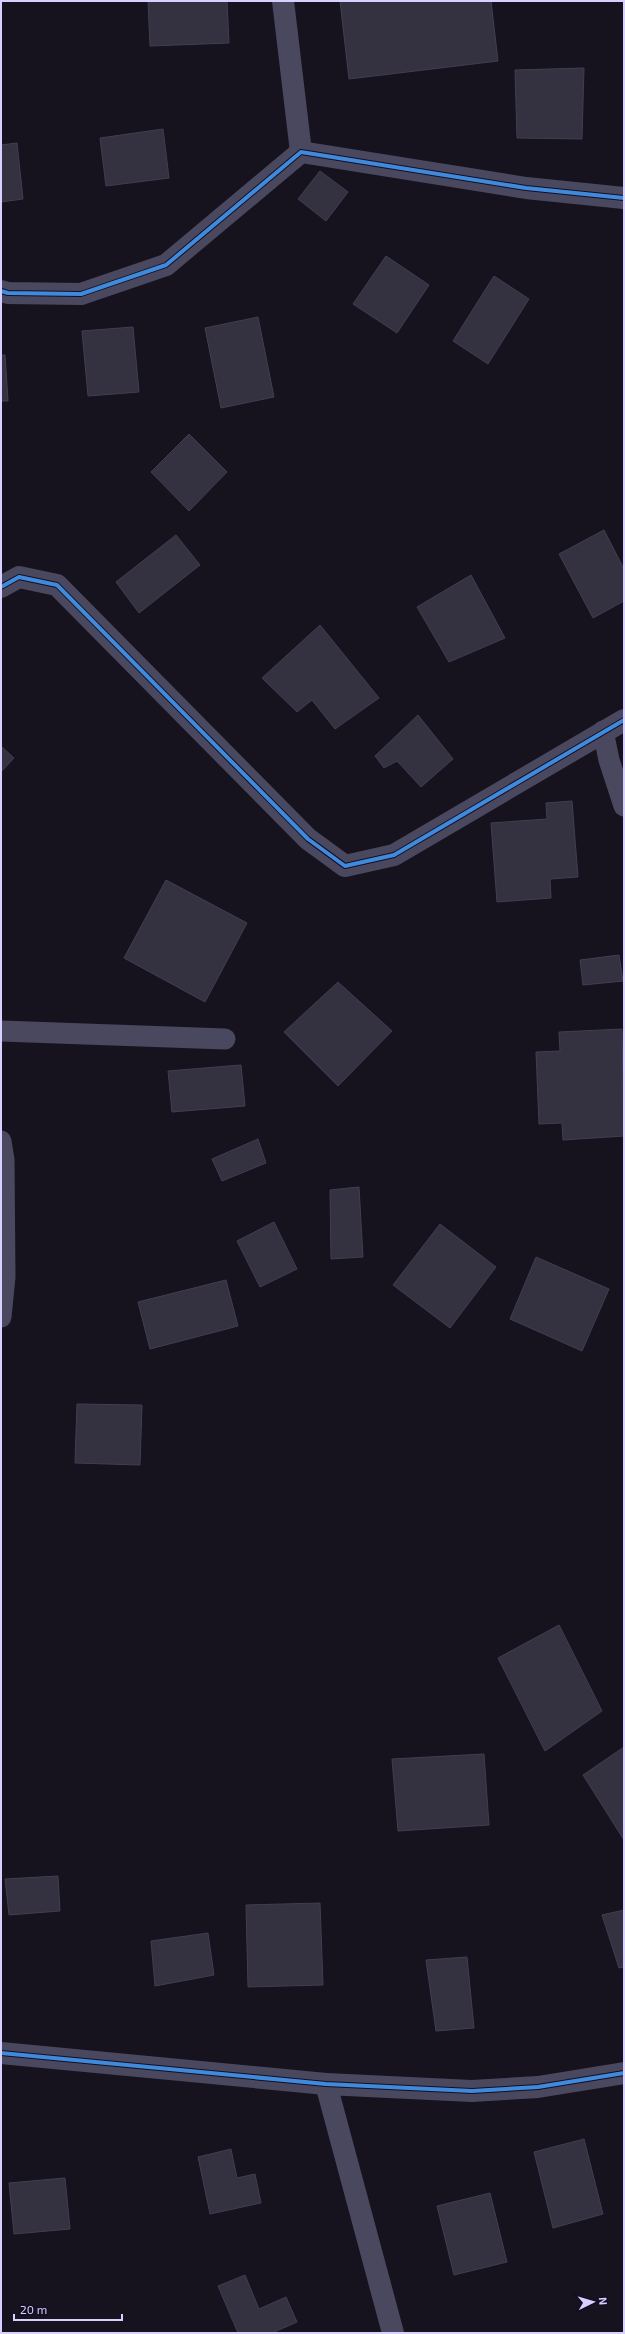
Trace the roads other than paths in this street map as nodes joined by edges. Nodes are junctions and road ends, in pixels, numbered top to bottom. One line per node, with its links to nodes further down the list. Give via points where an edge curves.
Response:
1 (283, 1): 2 (street)
2 (301, 152): 3 (street, via 526,188); 4 (street, via 166,265 81,294)
3 (624, 198)
4 (1, 292)
5 (1, 587): 7 (street, via 19,577 57,585 308,839 345,866 394,855)
6 (624, 720): 7 (street)
7 (603, 731): 8 (lane, via 609,760)
8 (624, 806)
9 (1, 1031): 10 (lane)
10 (225, 1039)
11 (1, 1141): 12 (lane, via 4,1160 5,1277)
12 (1, 1317)
13 (1, 2052): 15 (street)
14 (624, 2073): 15 (street, via 538,2087 472,2091)
15 (326, 2084): 16 (street)
16 (393, 2333)

